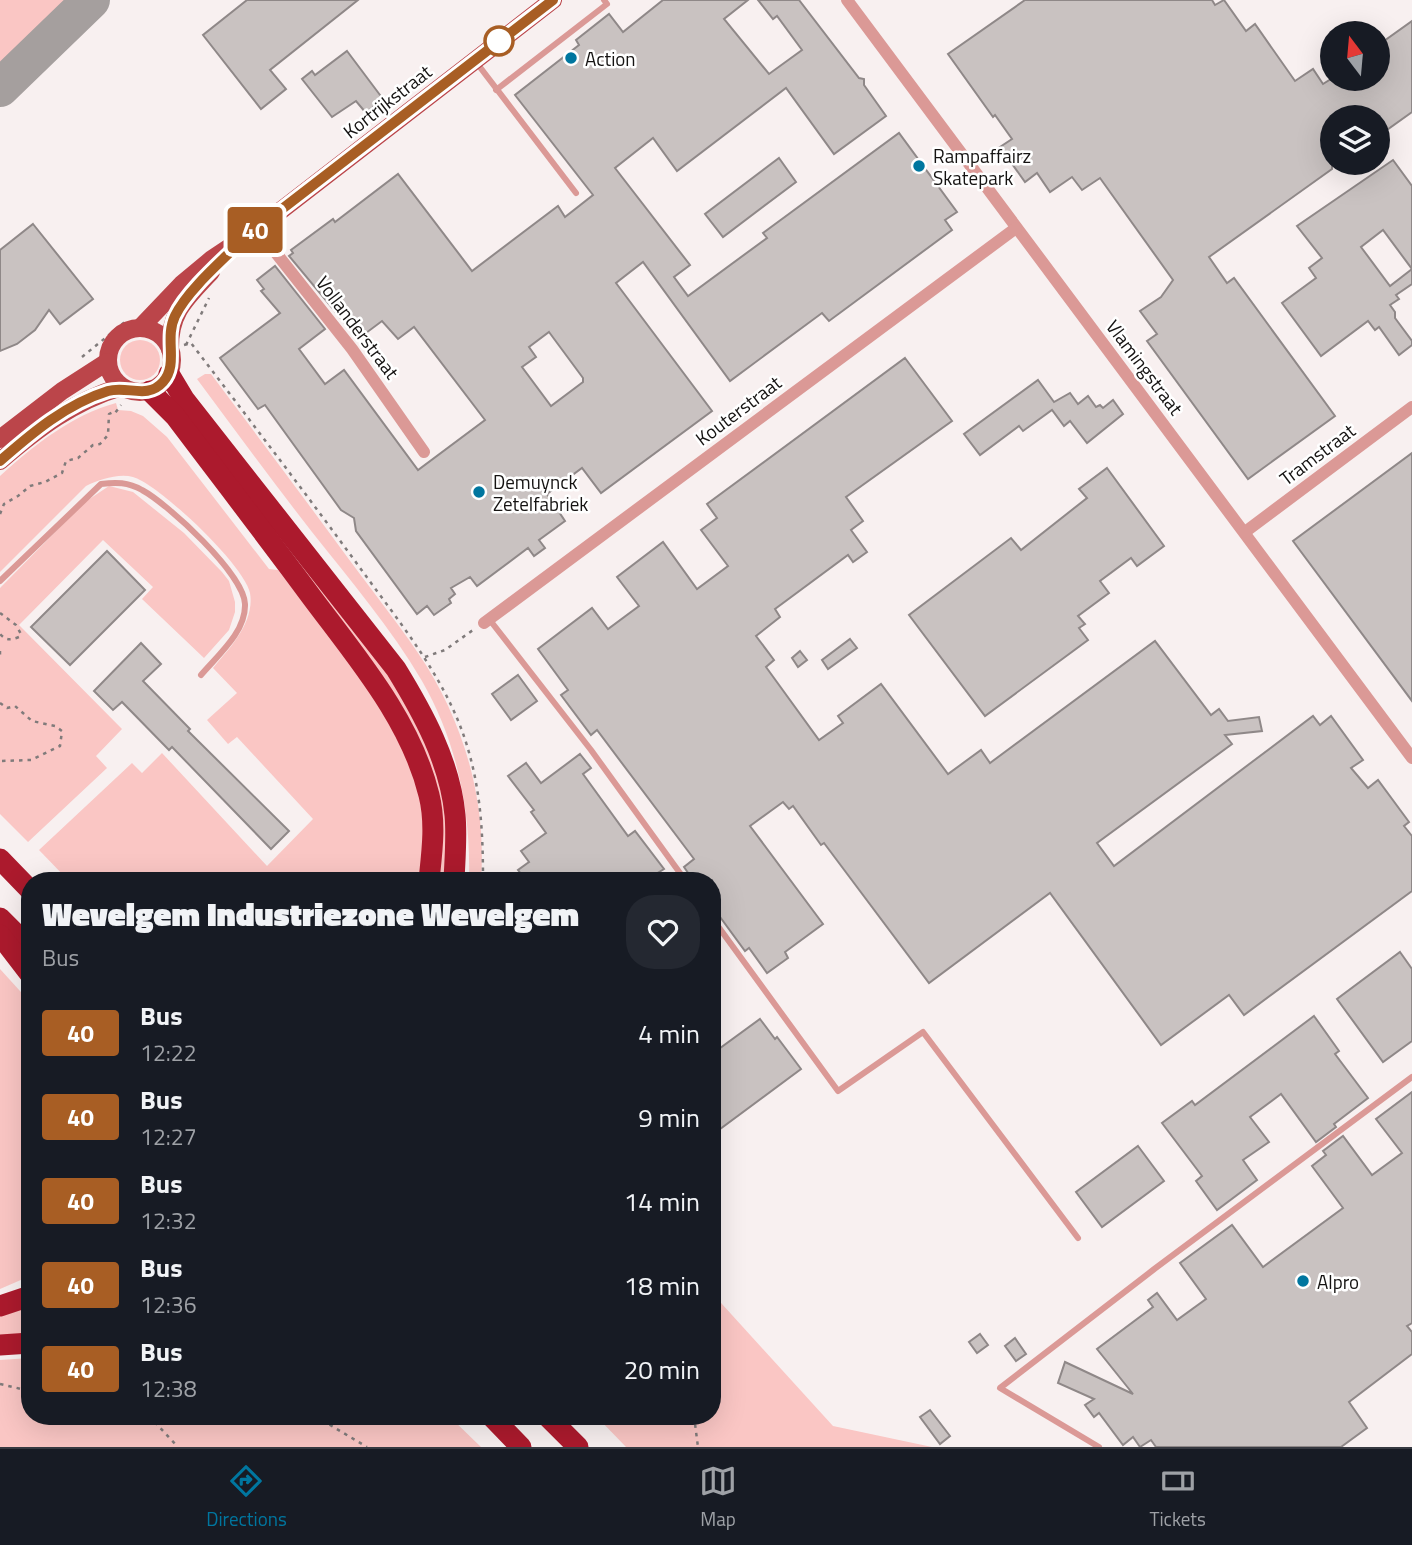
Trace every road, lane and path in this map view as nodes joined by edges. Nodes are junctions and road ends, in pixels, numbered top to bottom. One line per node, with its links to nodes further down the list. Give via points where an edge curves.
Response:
1 (553, 0): 4 (main road, Kortrijkstraat)
2 (604, 0): 5 (lane, via 607,4)
3 (847, 0): 7 (street, Vlamingstraat)
4 (474, 61): 5 (lane); 8 (main road, Kortrijkstraat)
5 (496, 90): 6 (lane)
6 (576, 193)
7 (1016, 228): 21 (street, Vlamingstraat); 24 (street, Kouterstraat)
8 (252, 232): 9 (main road, Kortrijkstraat, via 182,284); 10 (main road, Kortrijkstraat, via 176,312 169,330); 18 (street, Vollanderstraat, via 360,360)
9 (140, 328): 10 (main road); 11 (main road, via 116,339)
10 (178, 347): 12 (main road); 27 (path, via 191,343)
11 (107, 362): 13 (main road); 17 (main road)
12 (169, 374): 14 (main road); 35 (highway, via 396,669 419,708 437,745 455,812)
13 (121, 387): 14 (main road); 19 (main road, via 55,416)
14 (150, 391): 34 (highway, via 176,416 390,705 419,763 430,798)
15 (1412, 407): 21 (street, Tramstraat)
16 (118, 411): 20 (path, via 109,414 108,435 100,444 66,461 62,473 30,486 4,504)
17 (0, 439)
18 (424, 452)
19 (0, 461)
20 (0, 514)
21 (1245, 532): 31 (street, Vlamingstraat)
22 (0, 581): 29 (lane, via 101,484 119,481 143,490 224,562 245,600 237,632)
23 (0, 612): 25 (path, via 21,634 11,640)
24 (486, 621): 27 (path, via 445,650); 37 (lane, via 591,751)
25 (0, 635)
26 (0, 651): 28 (path)
27 (425, 657): 36 (path, via 456,716 471,758 483,825)
28 (0, 658)
29 (201, 675)
30 (0, 703): 32 (path, via 7,708 15,706 36,723 55,726 62,731 62,740 60,746 31,760)
31 (1412, 758)
32 (0, 761)
33 (0, 859): 38 (highway)
34 (430, 872)
35 (454, 872)
36 (483, 872)
37 (679, 872)
38 (21, 881)
39 (0, 918): 42 (highway)
40 (721, 930): 45 (lane, via 838,1091 923,1032)
41 (0, 935): 43 (highway)
42 (21, 939)
43 (21, 962)
44 (1412, 1077): 63 (lane, via 1000,1388)
45 (1078, 1238)
46 (21, 1299): 47 (highway)
47 (0, 1306)
48 (21, 1344): 49 (highway)
49 (0, 1345)
50 (0, 1384): 51 (path)
51 (21, 1389)
52 (157, 1425): 59 (path)
53 (330, 1425): 60 (path)
54 (492, 1425): 58 (highway)
55 (500, 1425): 58 (highway)
56 (556, 1425): 61 (highway)
57 (695, 1425): 62 (path)
58 (517, 1442)
59 (178, 1447)
60 (367, 1447)
61 (578, 1447)
62 (698, 1447)
63 (1099, 1447)

